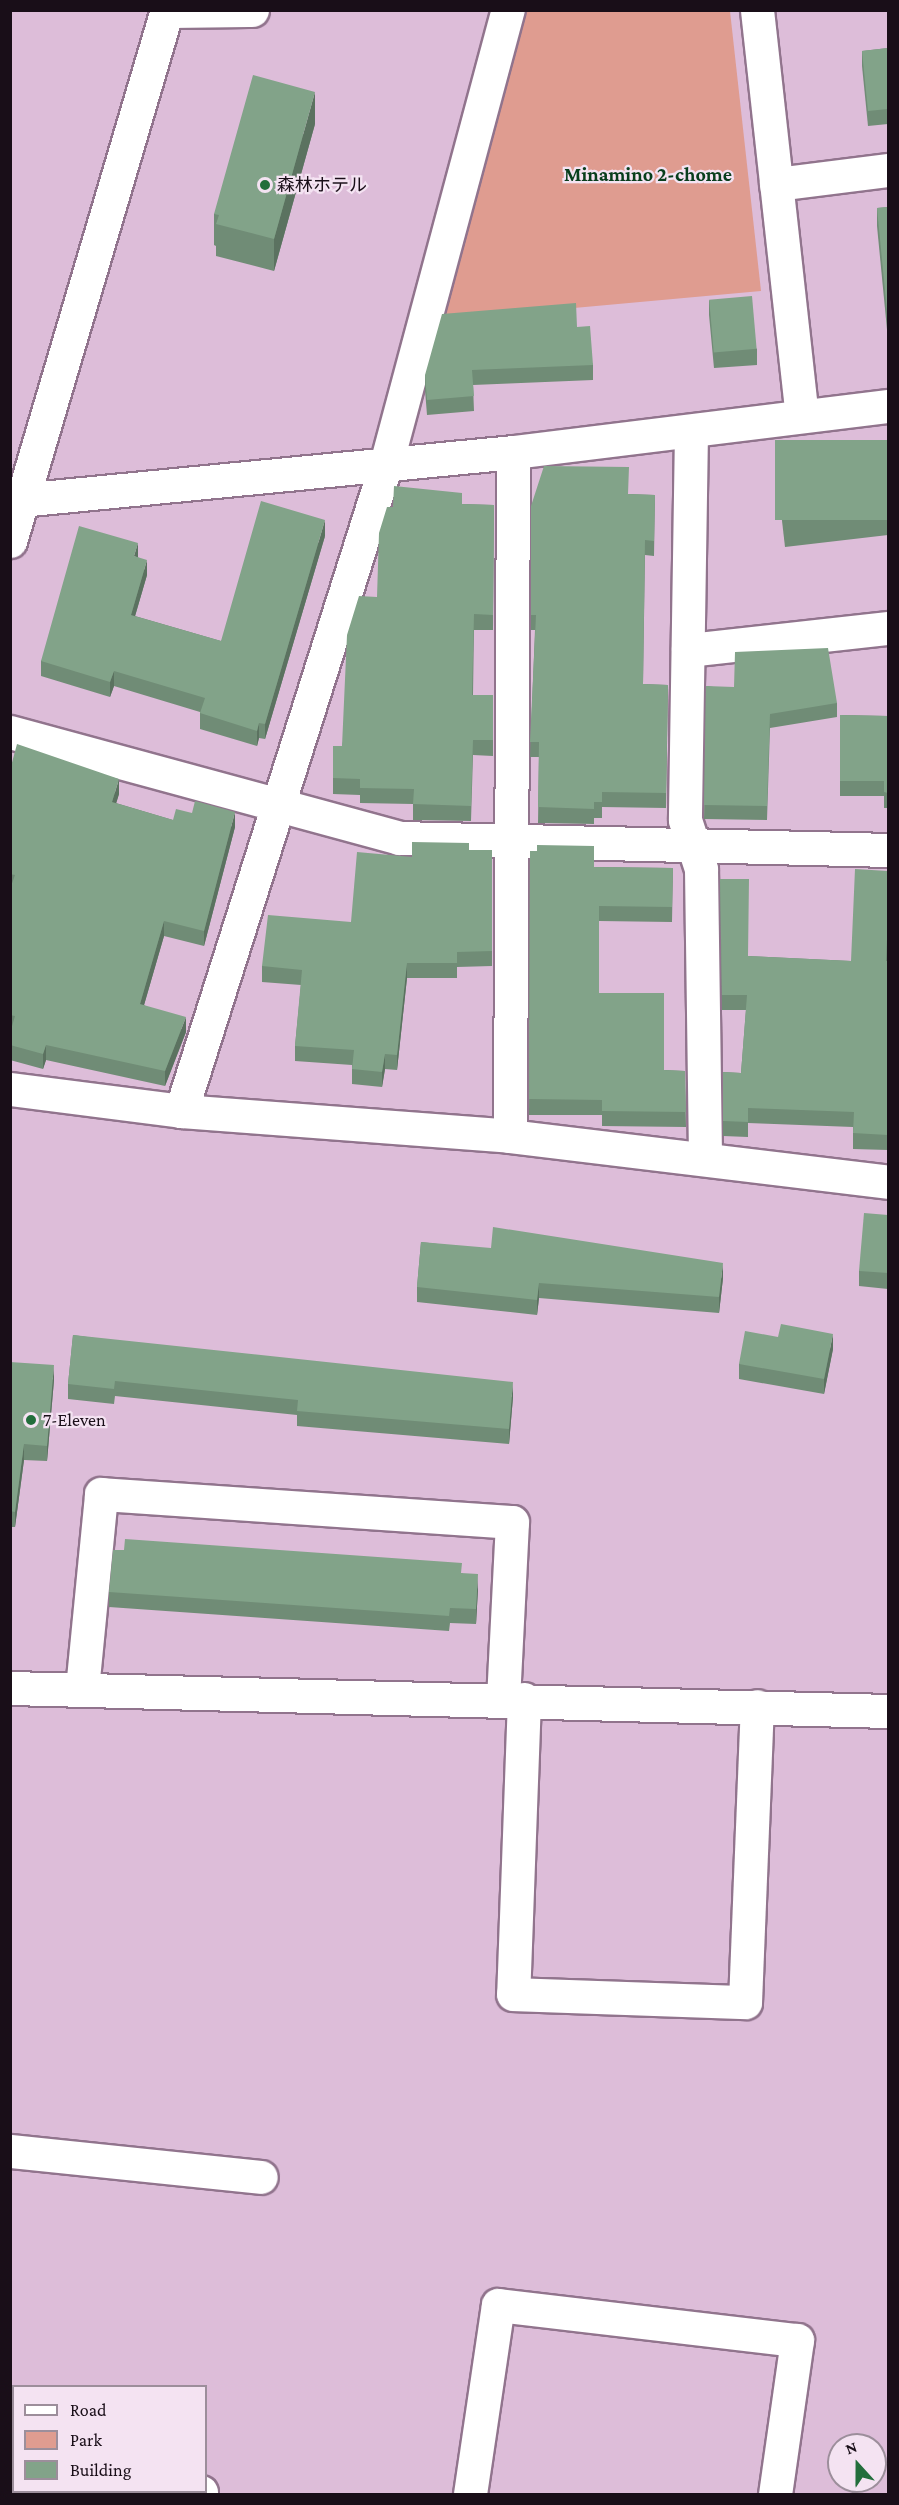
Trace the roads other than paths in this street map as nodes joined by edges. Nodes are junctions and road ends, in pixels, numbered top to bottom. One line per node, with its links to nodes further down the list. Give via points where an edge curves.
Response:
1 (252, 10): 4 (street)
2 (508, 10): 11 (street)
3 (757, 10): 6 (street)
4 (167, 11): 12 (street)
5 (888, 170): 6 (street)
6 (776, 184): 8 (street)
7 (888, 406): 8 (street)
8 (802, 415): 9 (street)
9 (691, 431): 10 (street); 15 (street)
10 (513, 452): 11 (street); 18 (street)
11 (386, 464): 12 (street); 17 (street)
12 (15, 502): 13 (street)
13 (10, 540)
14 (888, 628): 15 (street)
15 (688, 650): 19 (street, via 685,820)
16 (10, 732): 17 (street)
17 (278, 805): 18 (street, via 399,838); 22 (street)
18 (508, 841): 19 (street); 23 (street)
19 (692, 843): 20 (street); 24 (street, via 701,869)
20 (888, 850)
21 (10, 1089): 22 (street)
22 (181, 1111): 23 (street)
23 (510, 1136): 24 (street)
24 (705, 1158): 25 (street)
25 (888, 1182)
26 (10, 1688): 27 (street)
27 (82, 1689): 28 (street); 28 (street, via 101,1494 512,1522)
28 (513, 1699): 29 (street); 29 (street, via 513,1994 745,2002)
29 (757, 1706): 30 (street)
30 (888, 1711)
31 (10, 2151): 32 (street)
32 (261, 2176)
33 (470, 2494): 34 (street, via 498,2305 797,2340)
34 (775, 2494)

